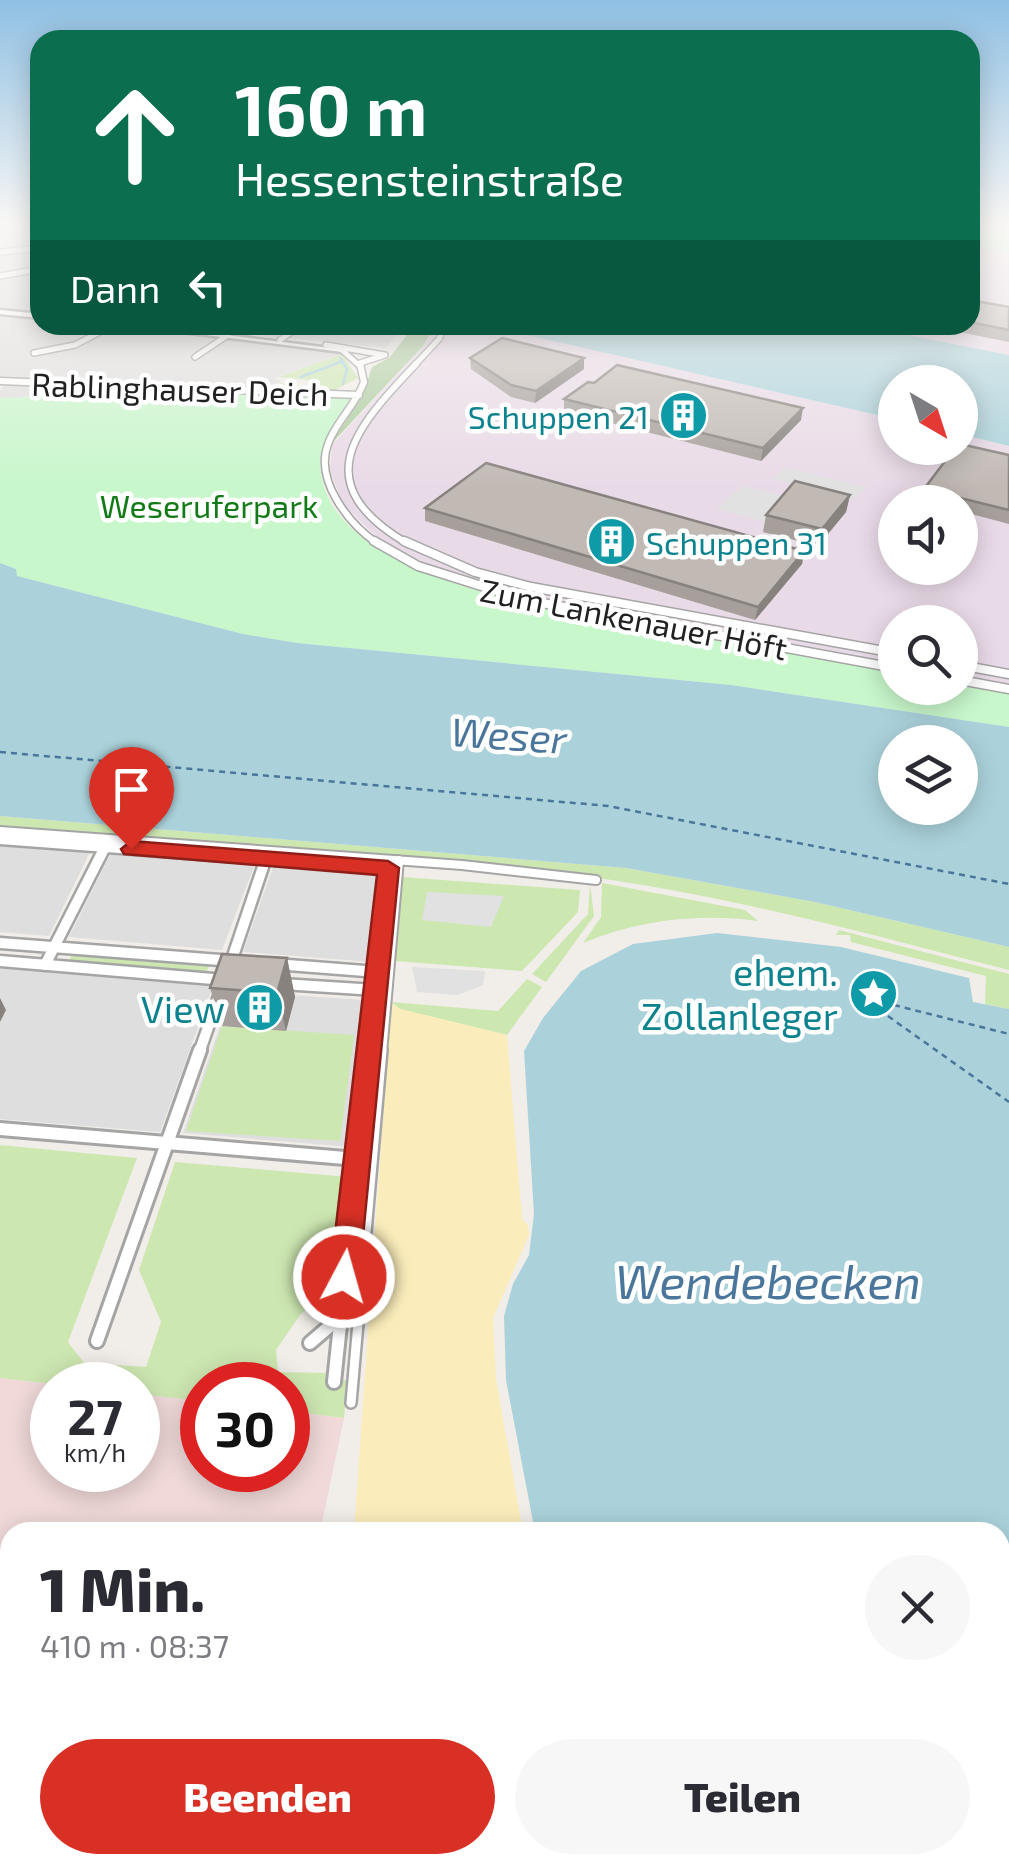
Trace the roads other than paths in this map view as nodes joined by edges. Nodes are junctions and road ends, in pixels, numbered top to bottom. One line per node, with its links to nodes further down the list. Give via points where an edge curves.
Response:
1 (95, 335): 8 (street, via 76,346)
2 (228, 335): 5 (street); 9 (street)
3 (287, 335): 5 (street)
4 (440, 335): 13 (street, via 359,430 347,454 355,496 384,529 434,558 504,581)
5 (280, 340): 6 (street)
6 (326, 346): 7 (street); 10 (street, via 384,356)
7 (342, 350): 10 (street)
8 (34, 353)
9 (196, 357)
10 (360, 363): 12 (street)
11 (0, 380): 12 (street, Rablinghauser Deich)
12 (360, 395): 14 (street, Zum Lankenauer Höft, via 331,433 324,456 328,486 357,526 410,563 526,601)
13 (878, 650)
14 (878, 665)
15 (978, 668): 16 (street)
16 (1009, 674)
17 (978, 683): 18 (street)
18 (1009, 689)
19 (0, 831): 23 (street)
20 (0, 839): 21 (street)
21 (104, 847): 22 (street); 26 (street)
22 (266, 858): 23 (street); 28 (street)
23 (395, 866): 24 (street); 32 (street); 44 (street)
24 (596, 880)
25 (0, 943): 26 (street)
26 (54, 947): 28 (street); 31 (street)
27 (0, 961): 31 (street)
28 (231, 961): 29 (street); 33 (street)
29 (248, 962)
30 (266, 964): 32 (street)
31 (45, 965): 33 (street)
32 (378, 972): 36 (street)
33 (225, 980): 34 (street); 38 (street)
34 (241, 981)
35 (260, 982): 36 (street)
36 (376, 990): 39 (street)
37 (0, 1129): 38 (street)
38 (167, 1142): 39 (street); 41 (street)
39 (356, 1159): 40 (street)
40 (340, 1317): 42 (street); 43 (street)
41 (97, 1341)
42 (310, 1344)
43 (334, 1382)
44 (351, 1403)

